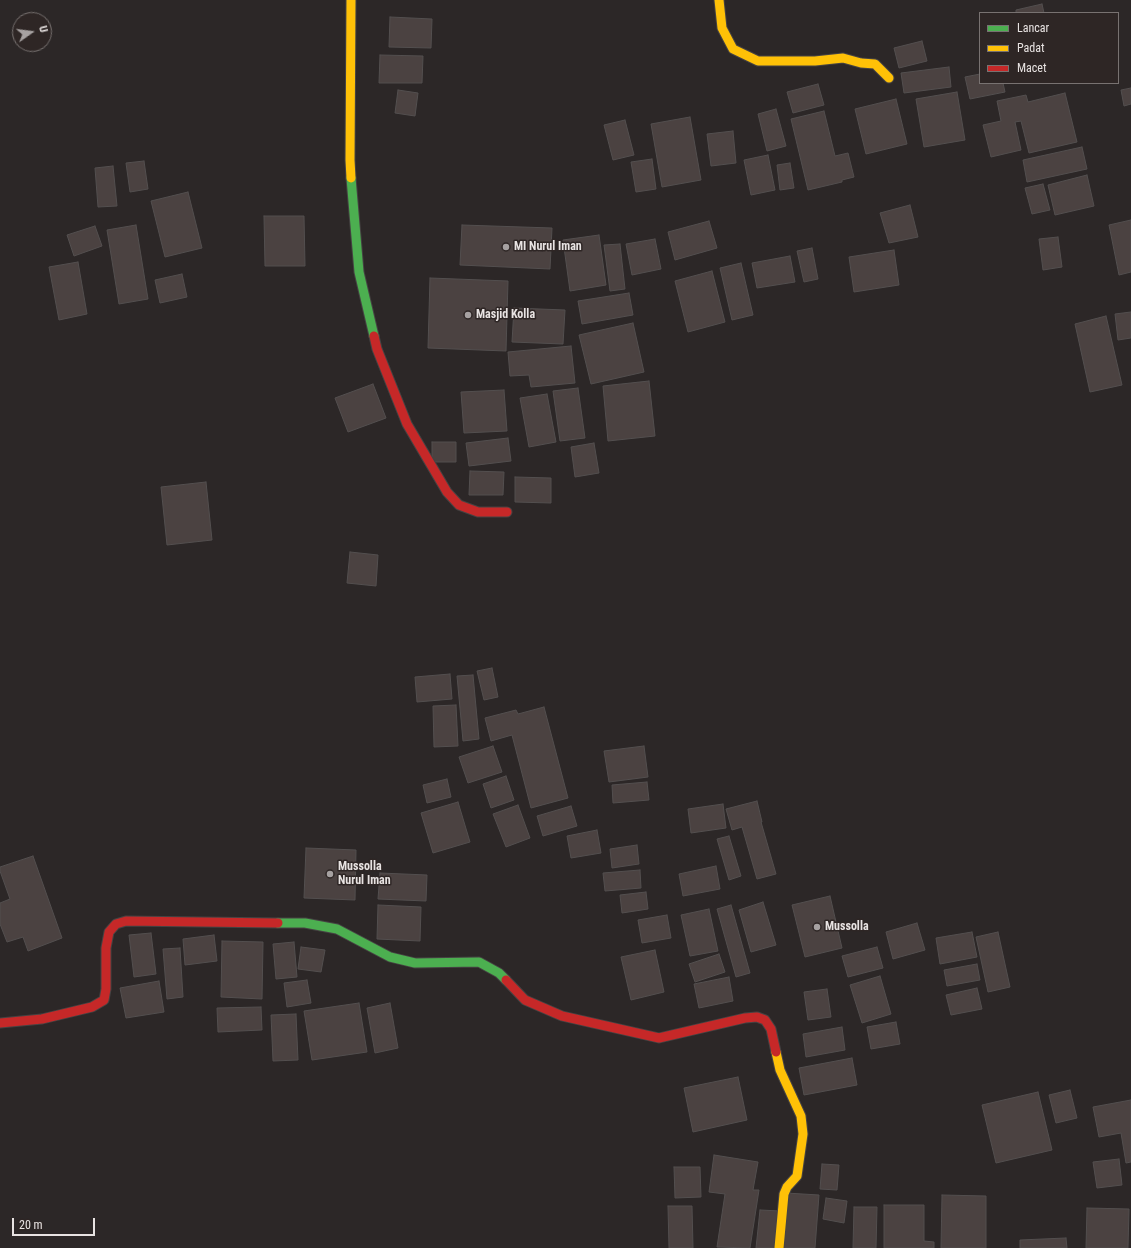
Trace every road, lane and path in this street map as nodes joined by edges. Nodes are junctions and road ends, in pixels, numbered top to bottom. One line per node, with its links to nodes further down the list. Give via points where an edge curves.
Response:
1 (351, 0): 4 (street, via 350,160 359,272 377,349 407,424 447,492 459,505 478,512)
2 (719, 0): 3 (street, via 722,28 733,49 758,61 815,61 843,58 876,64)
3 (889, 78)
4 (507, 512)
5 (0, 1023): 6 (street, via 42,1019 92,1007 104,1000 109,932 116,924 126,921 305,923 337,929 390,957 415,963 479,962 499,973 525,1000 562,1016 659,1038 757,1017 766,1020 771,1029 780,1070 801,1116 804,1134 797,1176 784,1194)
6 (779, 1248)

